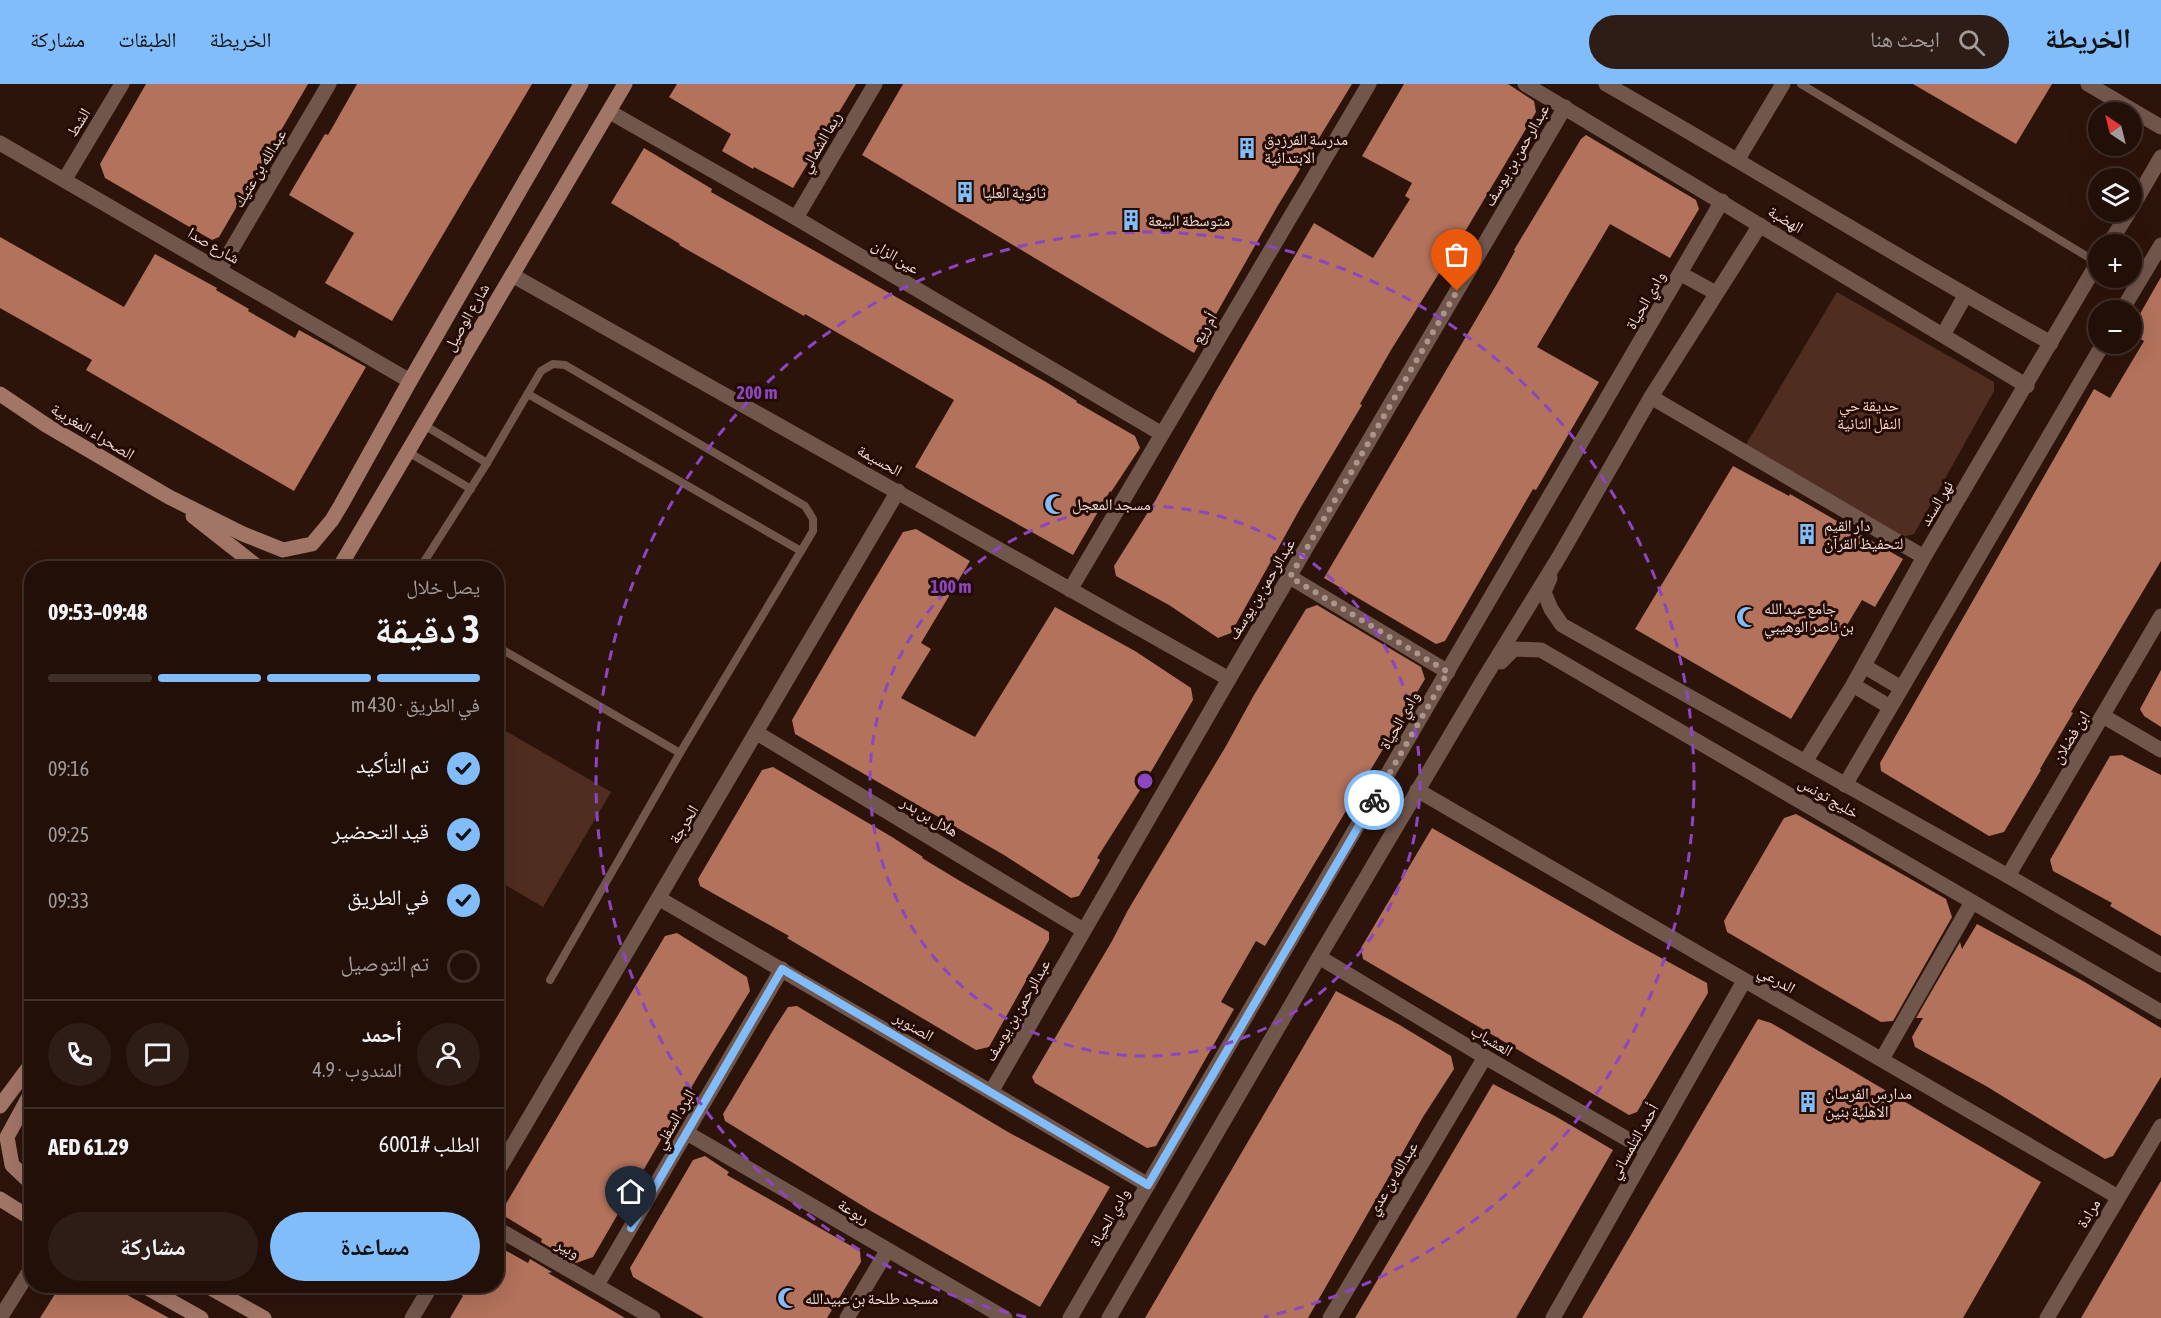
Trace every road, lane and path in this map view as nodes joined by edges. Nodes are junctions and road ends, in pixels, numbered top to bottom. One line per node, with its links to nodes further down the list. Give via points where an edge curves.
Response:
1 (122, 84): 18 (street, الشط)
2 (329, 84): 25 (street, عبدالله بن عتيك)
3 (581, 84): 35 (street, شارع الوصيل)
4 (625, 84): 13 (street, شارع الوصيل)
5 (875, 84): 21 (street, ريما الشمالي)
6 (1369, 84): 43 (street, أم ريع)
7 (1526, 84): 12 (street, الهضبة)
8 (1606, 84): 17 (street, الهضبة)
9 (1783, 84): 17 (street)
10 (1801, 84): 24 (lane)
11 (2088, 84): 14 (street)
12 (1565, 107): 20 (street, الهضبة); 55 (street, عبدالرحمن بن يوسف)
13 (610, 112): 21 (street, عين الزان); 27 (street, شارع الوصيل)
14 (2161, 127)
15 (0, 142): 18 (street, شارع صدا)
16 (2161, 157): 19 (street)
17 (1738, 159): 30 (street, الهضبة)
18 (64, 179): 25 (street, شارع صدا)
19 (2142, 190)
20 (1722, 201): 22 (street, الهضبة); 26 (street, وادي الحياة)
21 (796, 218): 43 (street, عين الزان)
22 (1760, 225): 29 (street); 32 (street, الهضبة)
23 (2160, 250): 31 (street)
24 (2088, 257)
25 (220, 269): 35 (street, شارع صدا)
26 (1681, 274): 29 (street); 60 (street, وادي الحياة)
27 (512, 275): 41 (street, شارع الوصيل); 47 (street, الحسيمة)
28 (2088, 280): 33 (street, نهر السند)
29 (1716, 293): 39 (street)
30 (1965, 296): 32 (street); 33 (street, الهضبة)
31 (2128, 300)
32 (1943, 335): 36 (street, الهضبة)
33 (2051, 343): 36 (street, نهر السند)
34 (2097, 354): 64 (street)
35 (410, 381): 48 (street, شارع الوصيل, via 332,520 312,544 283,550)
36 (2027, 386): 51 (street, نهر السند)
37 (0, 394): 42 (street, الصحراء المغربية)
38 (528, 394): 45 (lane); 49 (lane); 49 (lane, via 541,371 552,364 565,365 805,506 813,519 813,531)
39 (1651, 397): 50 (street); 51 (street)
40 (0, 403): 42 (street)
41 (424, 424): 44 (street, شارع الوصيل); 45 (lane)
42 (46, 425): 48 (street, الصحراء المغربية)
43 (1162, 434): 56 (street, أم ريع)
44 (408, 452): 46 (lane); 53 (street, شارع الوصيل)
45 (487, 463): 46 (lane)
46 (471, 489): 54 (lane)
47 (898, 491): 56 (street, الحسيمة); 67 (street, الحرجة)
48 (169, 497): 52 (street)
49 (801, 551): 69 (lane)
50 (1559, 557): 62 (street); 70 (street, خليج تونس, via 1544,592 1562,625)
51 (1924, 557): 59 (street, نهر السند)
52 (250, 561)
53 (343, 561)
54 (425, 561)
55 (1290, 577): 60 (street); 61 (street, عبدالرحمن بن يوسف)
56 (1070, 590): 61 (street, الحسيمة)
57 (2161, 616): 66 (street, ابن فضلان)
58 (504, 651): 69 (lane)
59 (1864, 666): 63 (street, نهر السند); 64 (street)
60 (1448, 672): 94 (street, وادي الحياة)
61 (1229, 678): 76 (street, عبدالرحمن بن يوسف)
62 (1482, 682): 72 (street); 75 (street, خليج تونس, via 1514,649 1540,651)
63 (1853, 685): 65 (street); 70 (street, نهر السند)
64 (1901, 688): 65 (street)
65 (1890, 707): 71 (street)
66 (2103, 716): 68 (street); 73 (street, ابن فضلان)
67 (757, 733): 74 (street, الحرجة); 76 (street, هلال بن بدر)
68 (2161, 750)
69 (680, 753): 80 (lane)
70 (1805, 762): 71 (street, خليج تونس)
71 (1845, 785): 73 (street, خليج تونس)
72 (1418, 790): 77 (street); 81 (street, الدرعي)
73 (2008, 876): 78 (street, خليج تونس)
74 (660, 899): 79 (street, الصنوبر); 92 (street, الحرجة)
75 (1972, 902): 82 (street, خليج تونس); 84 (street)
76 (1083, 930): 86 (street, عبدالرحمن بن يوسف)
77 (1319, 957): 83 (street, العشباب); 113 (street)
78 (2161, 964)
79 (782, 969): 86 (street, الصنوبر); 90 (street, البرد السفلي)
80 (550, 980)
81 (1744, 981): 84 (street, الدرعي); 91 (street, أحمد التلمساني)
82 (2161, 1011)
83 (1485, 1057): 91 (street, العشباب); 114 (street, عبدالله بن عدي)
84 (1882, 1059): 95 (street, الدرعي)
85 (24, 1074): 87 (street)
86 (992, 1092): 94 (street, الصنوبر)
87 (0, 1106)
88 (24, 1106): 93 (street, via 7,1137 12,1165)
89 (2161, 1126): 95 (street, مرادة)
90 (687, 1132): 99 (street, ربوعة); 101 (street, البرد السفلي)
91 (1648, 1151): 115 (street, أحمد التلمساني)
92 (504, 1161)
93 (24, 1176)
94 (1148, 1185): 112 (street, وادي الحياة)
95 (2118, 1197): 116 (street, مرادة)
96 (0, 1199): 97 (street)
97 (24, 1214)
98 (504, 1233): 101 (street, وبير)
99 (887, 1251): 110 (street); 111 (street, ربوعة)
100 (24, 1280): 105 (street)
101 (597, 1285): 109 (street, وبير)
102 (156, 1293): 106 (street)
103 (219, 1293): 107 (street)
104 (427, 1293): 108 (street)
105 (0, 1318)
106 (201, 1318)
107 (264, 1318)
108 (412, 1318)
109 (653, 1318)
110 (847, 1318)
111 (1005, 1318)
112 (1071, 1318)
113 (1109, 1318)
114 (1330, 1318)
115 (1553, 1318)
116 (2047, 1318)

